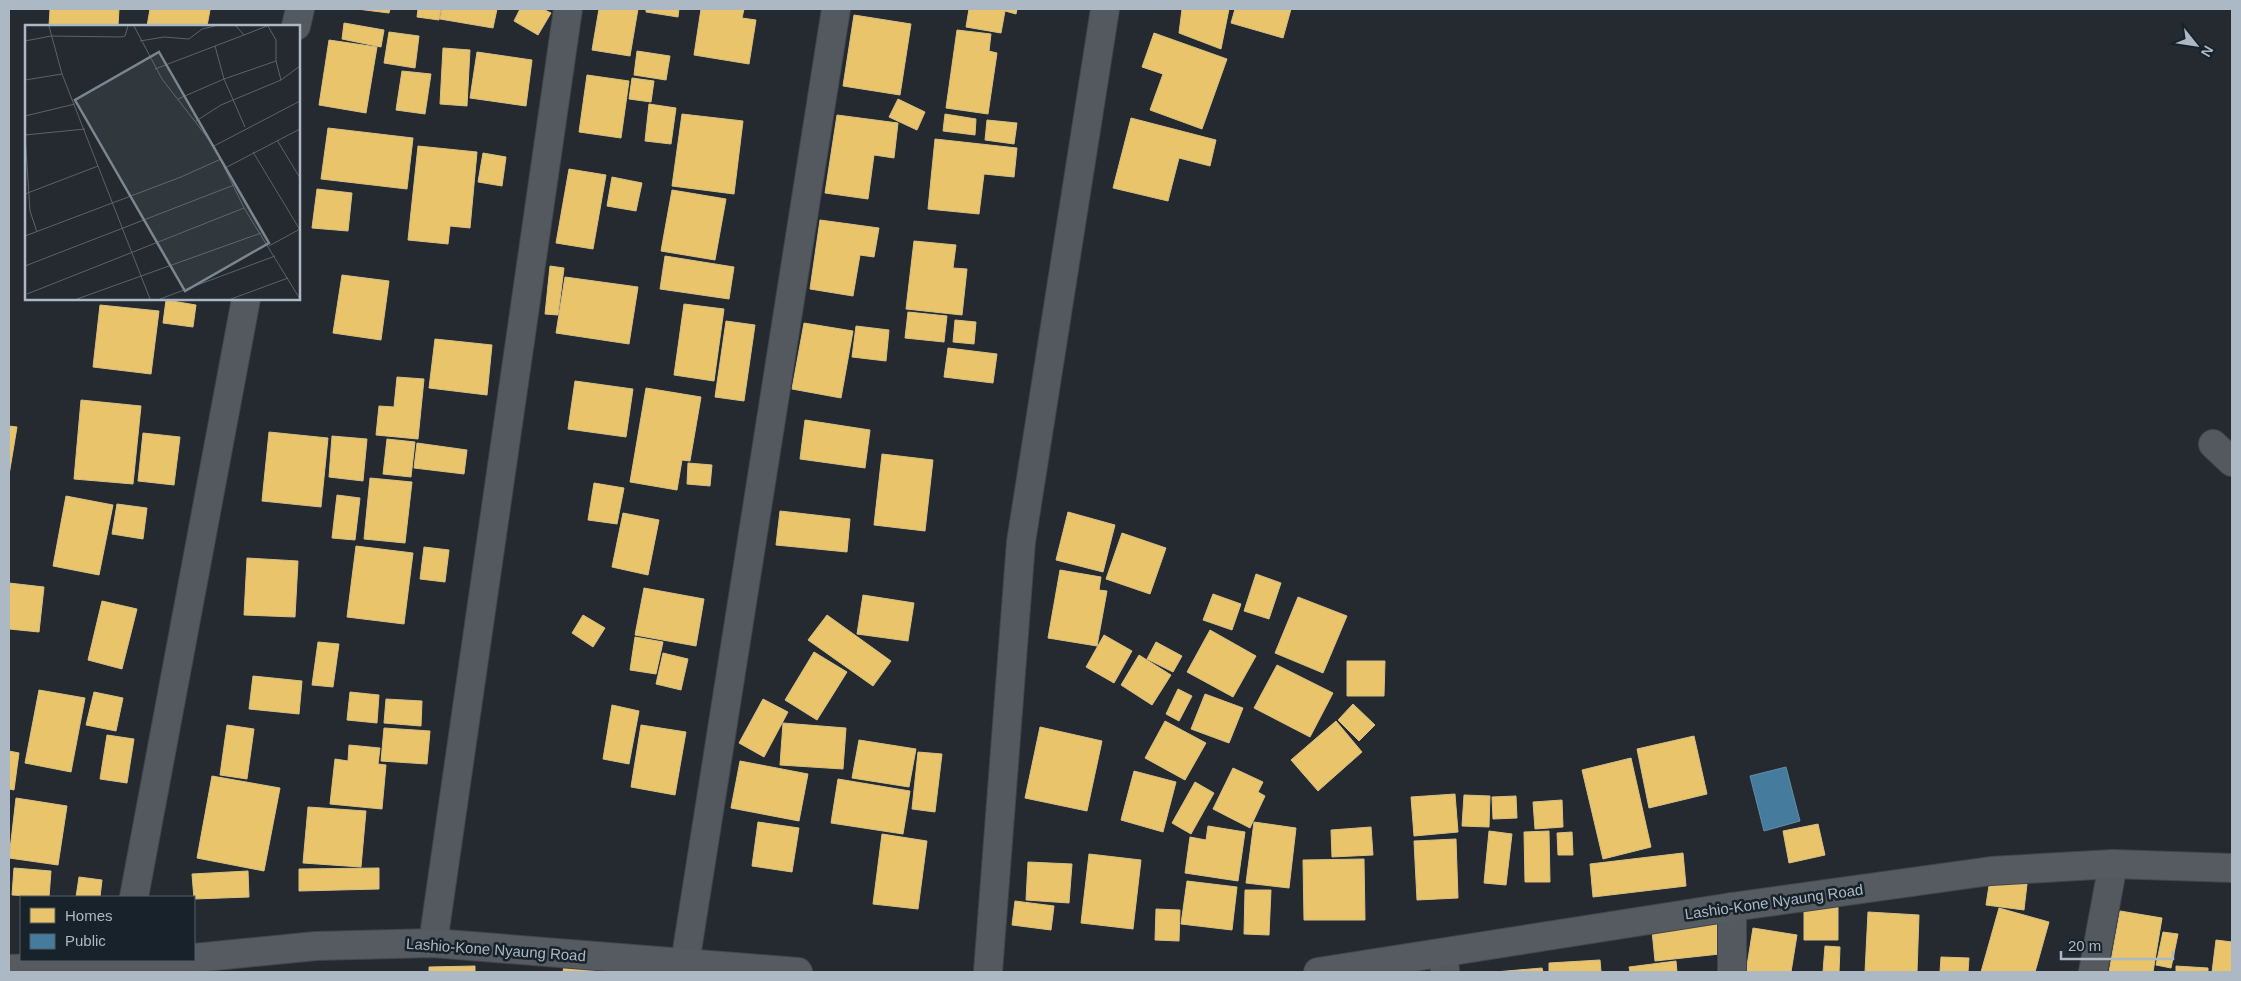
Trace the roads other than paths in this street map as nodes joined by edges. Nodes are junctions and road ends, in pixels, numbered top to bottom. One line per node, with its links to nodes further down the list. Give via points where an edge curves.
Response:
1 (300, 9): 5 (street)
2 (568, 9): 11 (street)
3 (836, 9): 15 (street)
4 (1105, 9): 19 (street, via 1021,542)
5 (296, 25)
6 (246, 300): 9 (street)
7 (2114, 864): 8 (main road, Lashio-Kone Nyaung Road); 10 (main road, Lashio-Kone Nyaung Road, via 1991,871); 22 (street)
8 (2232, 868)
9 (134, 896)
10 (1732, 907): 16 (main road, Lashio-Kone Nyaung Road); 21 (street)
11 (432, 943): 12 (main road, Lashio-Kone Nyaung Road, via 316,946); 15 (main road, Lashio-Kone Nyaung Road)
12 (195, 958)
13 (160, 961): 14 (main road)
14 (122, 963): 17 (main road)
15 (685, 963): 18 (main road, Lashio-Kone Nyaung Road)
16 (1444, 963): 20 (main road, Lashio-Kone Nyaung Road)
17 (9, 969)
18 (798, 972)
19 (988, 972)
20 (1318, 972)
21 (1732, 972)
22 (2093, 972)

